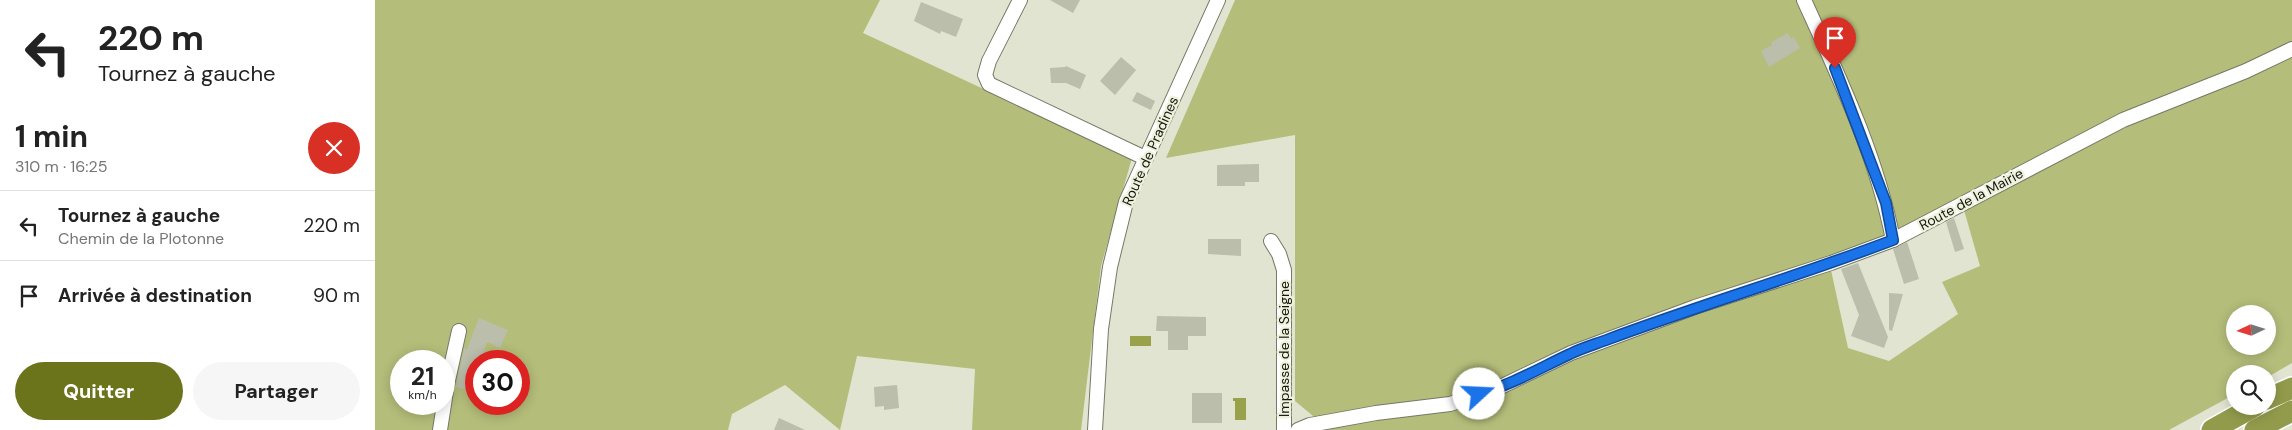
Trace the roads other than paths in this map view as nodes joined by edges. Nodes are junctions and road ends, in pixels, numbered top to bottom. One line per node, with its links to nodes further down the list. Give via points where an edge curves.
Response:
1 (1021, 0): 5 (street, via 989,61 985,75 989,84)
2 (1219, 0): 5 (street, Route de Pradines)
3 (1804, 0): 6 (street, via 1843,85 1886,203)
4 (2292, 48): 6 (street, Route de la Mairie, via 2246,72 2123,120)
5 (1145, 158): 14 (street, Route de Pradines, via 1126,202 1110,267 1101,329)
6 (1893, 240): 16 (street, Route de la Mairie, via 1580,350 1495,390 1450,404 1376,412)
7 (1271, 241): 15 (street, Impasse de la Seigne, via 1284,270)
8 (459, 331): 13 (street)
9 (2292, 388): 10 (highway)
10 (2276, 395)
11 (2285, 414): 18 (highway)
12 (2239, 415): 17 (highway)
13 (440, 430)
14 (1095, 430)
15 (1284, 430)
16 (1297, 430)
17 (2212, 430)
18 (2255, 430)

